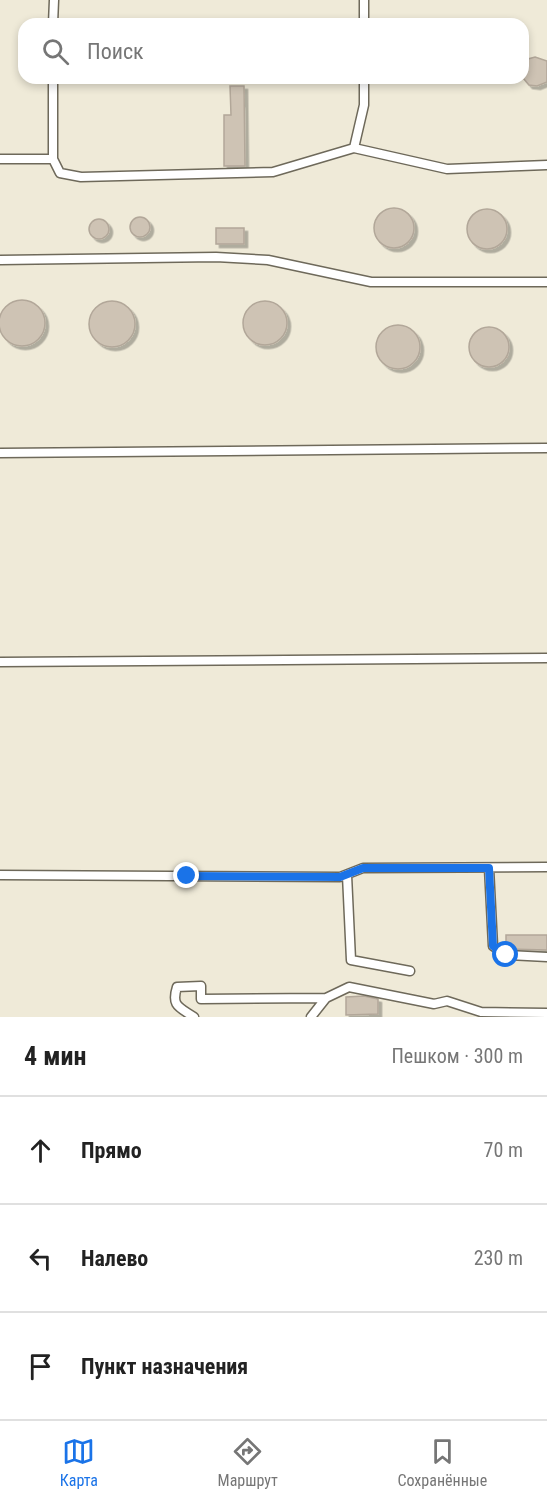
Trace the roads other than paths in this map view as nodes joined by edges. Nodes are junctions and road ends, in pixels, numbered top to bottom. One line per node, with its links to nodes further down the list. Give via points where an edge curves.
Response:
1 (54, 0): 3 (lane)
2 (364, 0): 4 (lane)
3 (54, 18)
4 (364, 18)
5 (53, 84): 9 (lane)
6 (364, 84): 7 (lane, via 364,105)
7 (354, 148): 9 (lane, via 273,172 196,175 81,177 60,172); 10 (lane, via 447,169)
8 (0, 159): 9 (lane)
9 (53, 159)
10 (547, 165)
11 (0, 260): 12 (lane, via 216,257 268,260 371,282)
12 (547, 282)
13 (547, 447): 14 (lane)
14 (0, 453)
15 (547, 658): 16 (lane)
16 (0, 662)
17 (547, 867): 18 (lane)
18 (489, 868): 19 (lane, via 363,868); 21 (lane, via 493,946 506,955)
19 (346, 874): 20 (lane); 22 (lane, via 351,960)
20 (0, 875)
21 (547, 957)
22 (410, 971)
23 (326, 998): 24 (lane, via 349,987 434,1004 447,1001 481,1012); 25 (lane, via 201,999 201,986 177,987 176,1005); 26 (lane)
24 (547, 1013)
25 (194, 1017)
26 (311, 1017)

